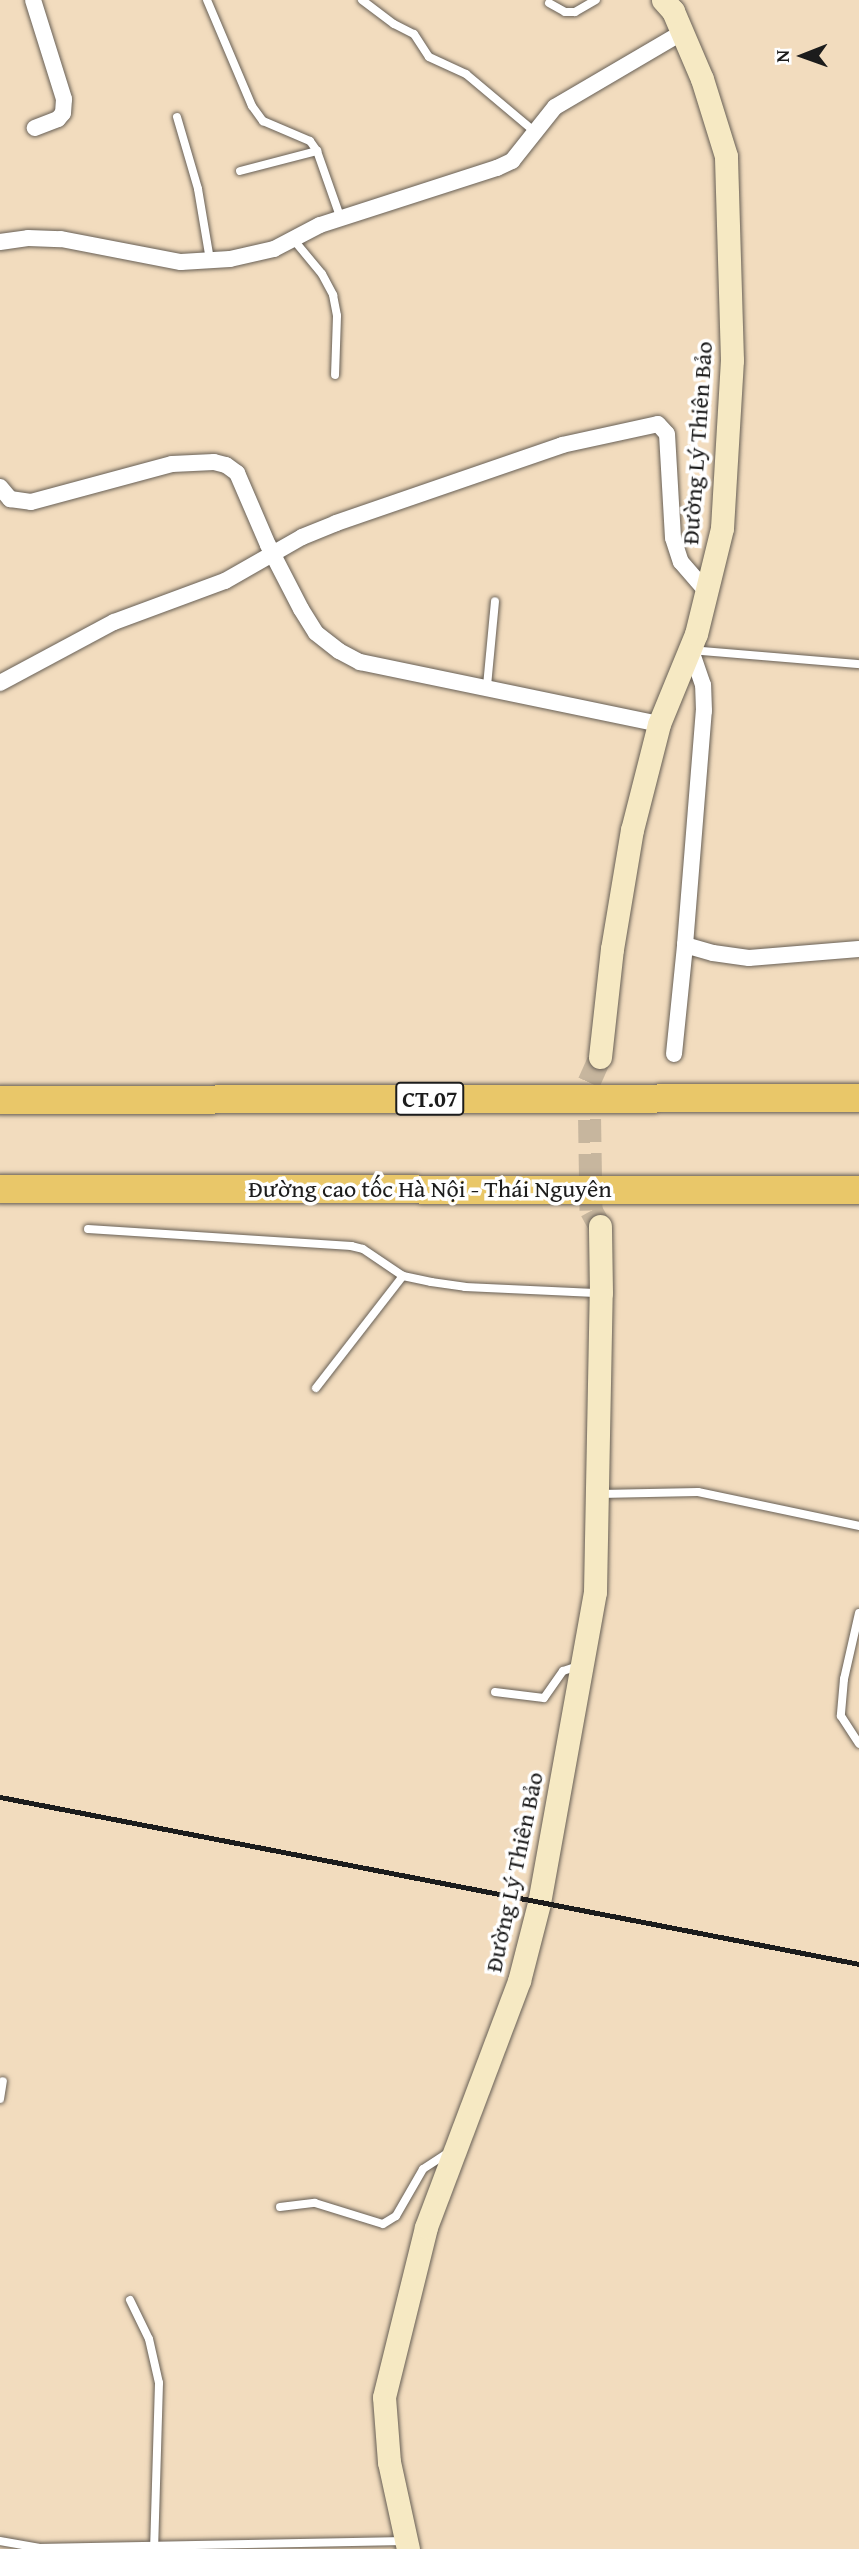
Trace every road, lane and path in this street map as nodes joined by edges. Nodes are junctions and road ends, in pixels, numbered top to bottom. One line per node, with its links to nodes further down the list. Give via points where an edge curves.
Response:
1 (33, 0): 9 (street, via 64,99 58,119)
2 (207, 0): 11 (lane, via 252,106 263,121 310,141)
3 (362, 0): 10 (lane, via 414,34 429,57 466,74)
4 (596, 0): 6 (lane, via 575,12)
5 (663, 0): 7 (main road, Đường Lý Thiên Bảo)
6 (548, 3)
7 (683, 33): 10 (street, via 555,107); 20 (main road, Đường Lý Thiên Bảo, via 726,156 732,360 722,528)
8 (177, 117): 16 (lane, via 198,189)
9 (35, 128)
10 (534, 131): 13 (street, via 512,160 497,168)
11 (317, 151): 12 (lane); 13 (lane)
12 (240, 171)
13 (341, 219): 14 (street)
14 (293, 239): 16 (street, via 274,249); 17 (lane, via 323,274 333,295)
15 (0, 242): 16 (street, via 61,239 181,262)
16 (211, 260)
17 (335, 375)
18 (0, 487): 19 (street, via 10,499 31,502 172,464 214,462 237,473)
19 (274, 555): 20 (street, via 302,537 405,497 562,446 658,424 667,434 673,538 681,562); 24 (street, via 225,581 114,622); 25 (street, via 316,633 339,652 360,662)
20 (706, 591): 22 (main road, Đường Lý Thiên Bảo)
21 (495, 601): 25 (lane)
22 (691, 650): 23 (lane); 26 (main road, Đường Lý Thiên Bảo); 27 (street, via 703,685 704,711)
23 (859, 664)
24 (0, 682)
25 (486, 686): 26 (street)
26 (659, 724): 30 (main road, Đường Lý Thiên Bảo, via 632,830)
27 (685, 945): 28 (street, via 749,958); 29 (street)
28 (859, 949)
29 (674, 1054)
30 (600, 1056)
31 (859, 1098): 32 (highway, CT.07)
32 (0, 1100)
33 (0, 1189): 34 (highway, Đường cao tốc Hà Nội - Thái Nguyên)
34 (859, 1189)
35 (600, 1226): 38 (main road, Đường Lý Thiên Bảo)
36 (88, 1229): 37 (lane, via 351,1246)
37 (403, 1276): 38 (lane, via 465,1287); 39 (lane)
38 (601, 1293): 40 (main road, Đường Lý Thiên Bảo)
39 (316, 1388)
40 (597, 1494): 41 (lane, via 698,1492); 43 (main road, Đường Lý Thiên Bảo, via 595,1592)
41 (859, 1526)
42 (859, 1613): 45 (lane, via 841,1716)
43 (582, 1664): 44 (lane, via 563,1671 544,1698); 48 (main road, Đường Lý Thiên Bảo, via 539,1903 519,1981)
44 (495, 1692)
45 (859, 1744)
46 (3, 2081): 47 (lane)
47 (0, 2099)
48 (457, 2146): 49 (lane, via 424,2169 396,2216 383,2224 315,2203); 52 (main road, Đường Lý Thiên Bảo, via 426,2227 384,2397 389,2462)
49 (280, 2207)
50 (130, 2300): 53 (lane, via 149,2339 159,2383)
51 (0, 2540): 54 (lane, via 38,2547)
52 (407, 2545): 53 (lane)
53 (154, 2547): 54 (lane)
54 (100, 2548)

